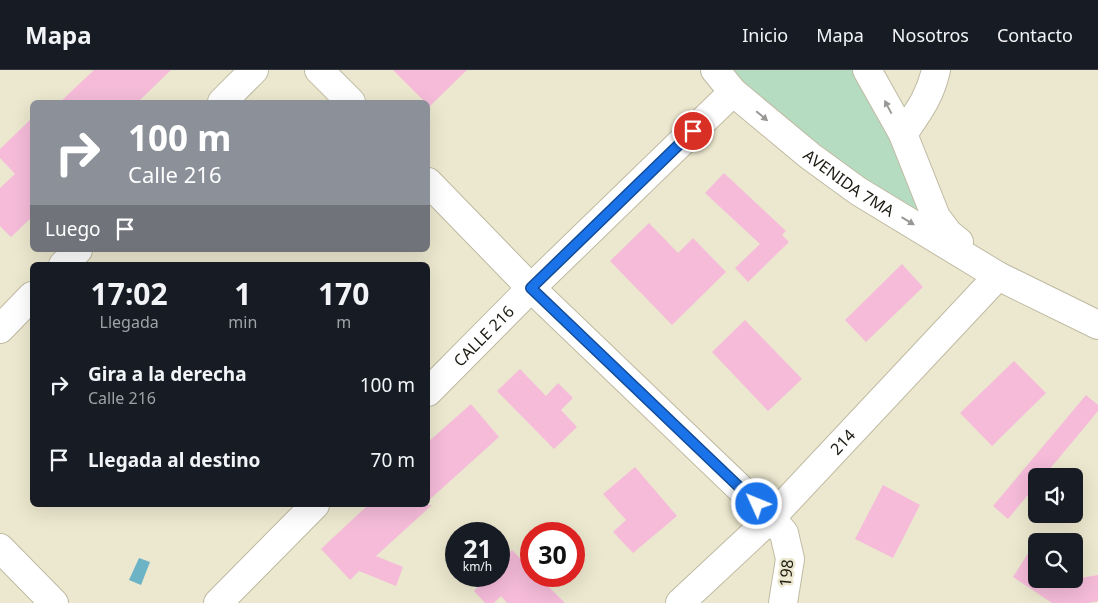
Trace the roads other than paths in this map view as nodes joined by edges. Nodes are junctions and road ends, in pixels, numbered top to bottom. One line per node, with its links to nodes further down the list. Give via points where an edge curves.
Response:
1 (254, 70): 7 (street)
2 (319, 70): 8 (street)
3 (715, 70): 6 (street, AVENIDA 7MA)
4 (867, 70): 9 (street, AVENIDA 7MA, one-way to 4)
5 (936, 70): 9 (street, via 923,106)
6 (733, 92): 13 (street, AVENIDA 7MA, one-way to 13, via 858,191); 14 (street, CALLE 216)
7 (224, 100)
8 (349, 100)
9 (902, 134): 13 (street, AVENIDA 7MA, via 936,217 948,233)
10 (430, 184): 14 (street, 198)
11 (76, 252): 12 (street)
12 (66, 262)
13 (998, 276): 16 (street, AVENIDA 7MA); 20 (street, 214)
14 (531, 288): 18 (street, CALLE 216); 20 (street, 198)
15 (30, 298): 17 (street)
16 (1098, 325)
17 (0, 329)
18 (430, 390)
19 (313, 507): 23 (street)
20 (771, 518): 24 (street, 214); 25 (street, 198, via 784,534 790,558)
21 (0, 548): 22 (street)
22 (54, 603)
23 (218, 603)
24 (680, 603)
25 (783, 603)

